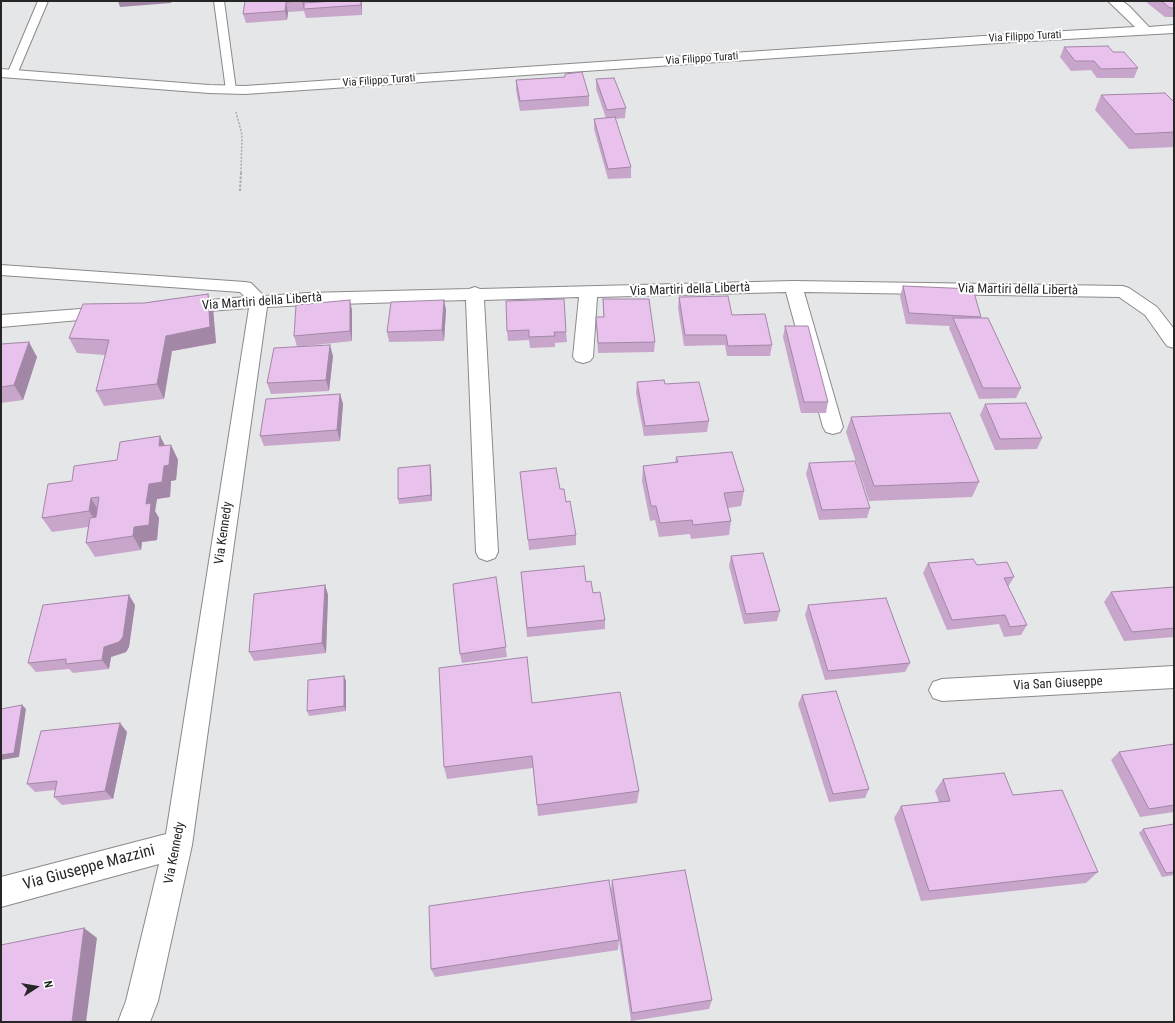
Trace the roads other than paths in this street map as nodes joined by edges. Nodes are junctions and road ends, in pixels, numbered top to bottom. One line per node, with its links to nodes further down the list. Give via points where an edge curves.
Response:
1 (43, 1): 6 (lane, Via Filippo Turati)
2 (219, 1): 7 (lane)
3 (1114, 1): 5 (street)
4 (1174, 29): 5 (street, Via Filippo Turati)
5 (1146, 31): 7 (street, Via Filippo Turati, via 1005,38)
6 (7, 72): 7 (street, Via Filippo Turati)
7 (231, 90)
8 (1, 270): 12 (street, via 245,287)
9 (793, 286): 11 (street, Via Martiri della Libertà); 16 (street, Via Martiri della Libertà, via 1123,292 1151,312); 18 (street)
10 (475, 293): 11 (street, Via Martiri della Libertà); 12 (street, Via Martiri della Libertà); 19 (street)
11 (588, 293): 17 (street)
12 (259, 301): 13 (street, Via Martiri della Libertà); 22 (street, Via Kennedy)
13 (165, 309)
14 (126, 312): 15 (street)
15 (1, 321)
16 (1174, 342)
17 (583, 356)
18 (833, 427)
19 (487, 552)
20 (1174, 677): 21 (street, Via San Giuseppe)
21 (942, 690)
22 (178, 845): 23 (street, Via Giuseppe Mazzini); 24 (street, Via Kennedy, via 142,1001)
23 (1, 892)
24 (134, 1022)

